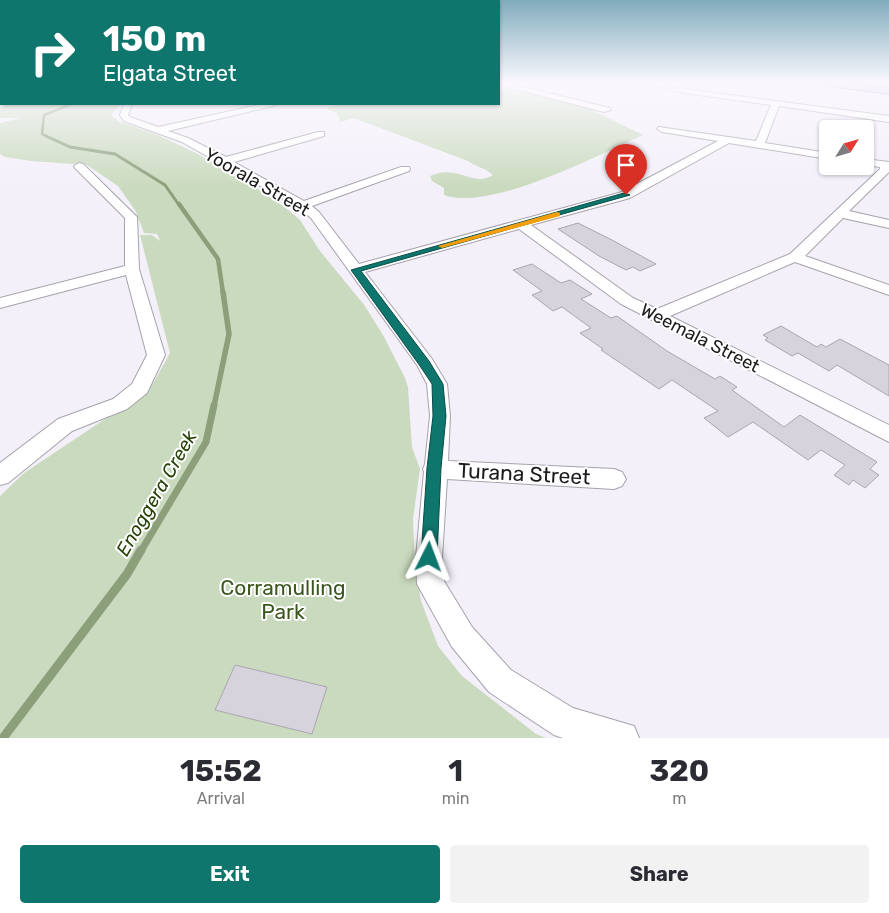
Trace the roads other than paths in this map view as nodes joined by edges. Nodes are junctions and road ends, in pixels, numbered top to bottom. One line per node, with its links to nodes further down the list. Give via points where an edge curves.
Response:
1 (126, 117): 5 (street, Yoorala Street)
2 (214, 117): 5 (street)
3 (770, 117): 8 (street)
4 (662, 129): 7 (street)
5 (158, 130): 10 (street, Yoorala Street)
6 (322, 134): 10 (street)
7 (729, 140): 8 (street); 17 (street, via 626,195)
8 (759, 145): 9 (street)
9 (819, 155)
10 (225, 161): 15 (street, Yoorala Street)
11 (874, 163): 12 (street)
12 (888, 165): 16 (street)
13 (79, 166): 20 (street, via 131,216)
14 (404, 169): 15 (street)
15 (303, 205): 21 (street, Yoorala Street, via 315,215)
16 (839, 213): 18 (street); 19 (street)
17 (521, 224): 21 (street); 24 (street, Weemala Street, via 627,301)
18 (889, 224)
19 (795, 257): 22 (street); 24 (street)
20 (132, 268): 23 (street); 27 (street, via 156,355 140,388 120,404 65,425)
21 (355, 270): 26 (street, Yoorala Street, via 425,363 437,384 440,416)
22 (889, 290)
23 (0, 303)
24 (655, 316): 25 (street, Weemala Street)
25 (889, 434)
26 (434, 468): 28 (street, Turana Street); 29 (street, Yoorala Street, via 429,557 431,584 462,638 500,681 566,723)
27 (0, 476)
28 (614, 479)
29 (622, 738)

